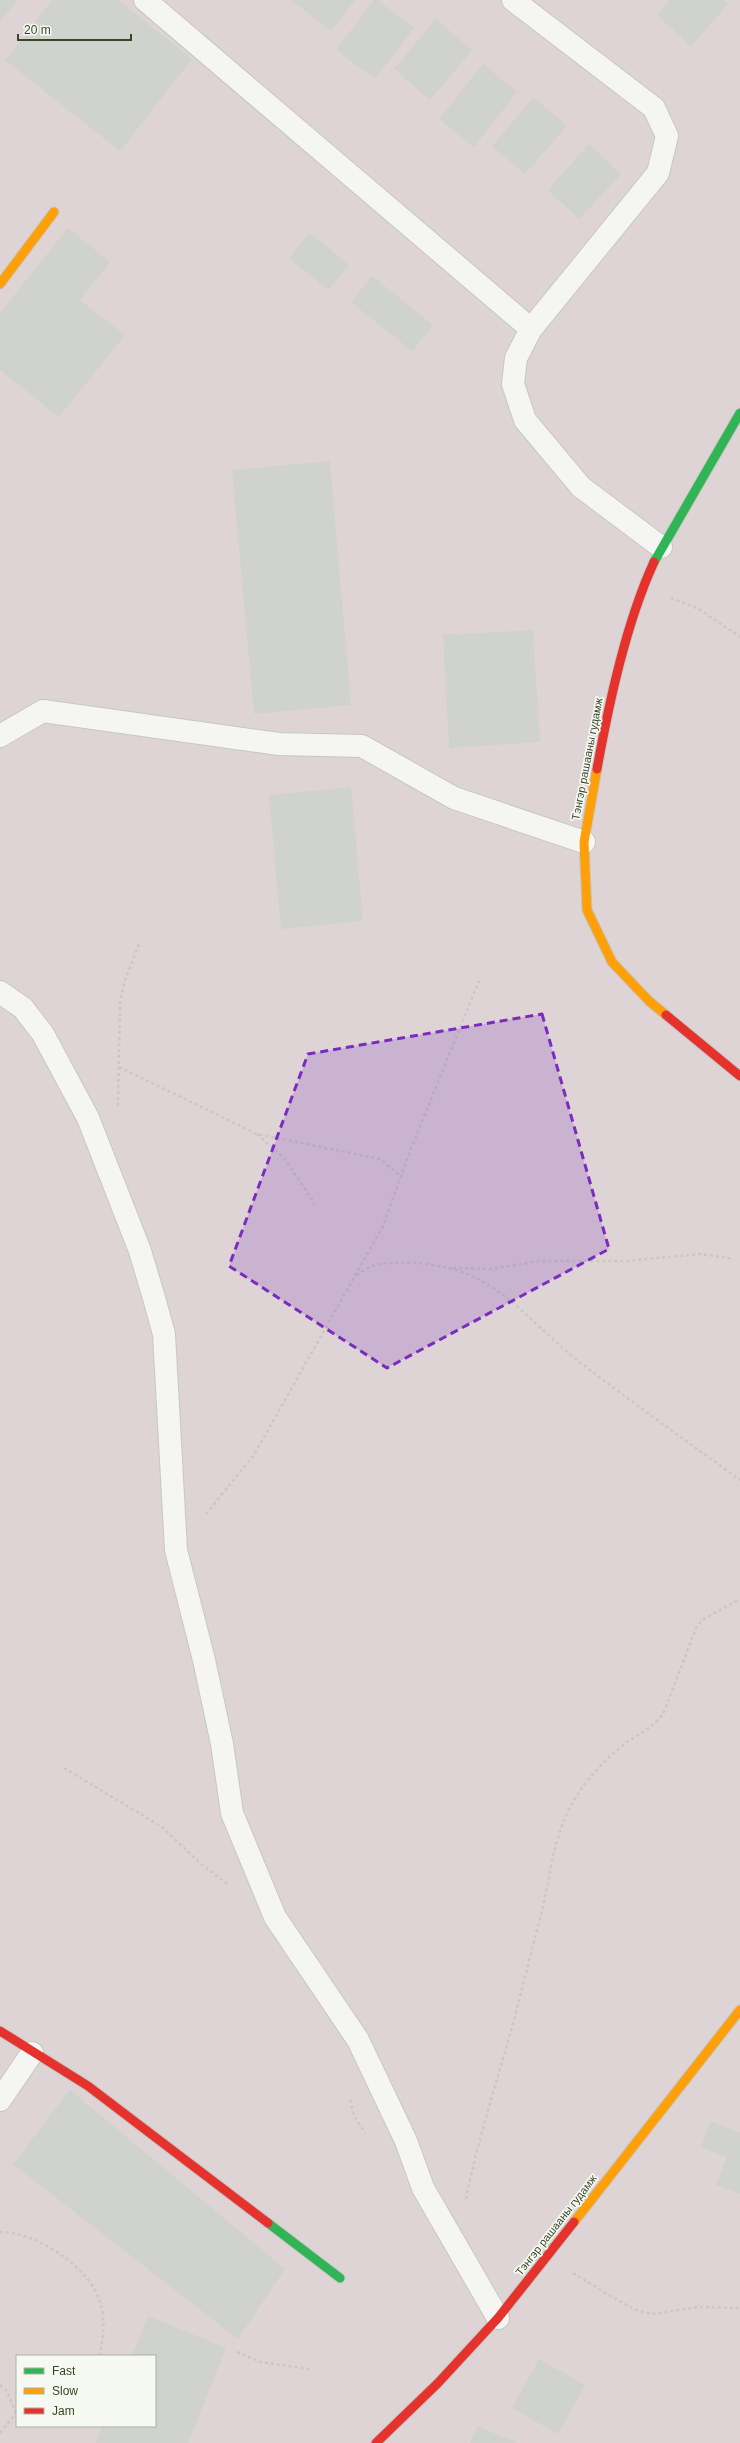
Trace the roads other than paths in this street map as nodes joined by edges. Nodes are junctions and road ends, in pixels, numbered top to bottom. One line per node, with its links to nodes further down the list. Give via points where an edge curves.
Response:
1 (145, 0): 5 (lane)
2 (512, 0): 5 (lane, via 654,108 667,136 658,173)
3 (54, 212): 4 (street)
4 (0, 284)
5 (531, 329): 7 (lane, via 516,358 513,384 526,420 581,487)
6 (740, 413): 7 (street, Тэнгэр рашааны гудамж)
7 (661, 547): 9 (street, Тэнгэр рашааны гудамж, via 642,588 607,714)
8 (0, 736): 9 (lane, via 43,711 279,744 362,746 454,798)
9 (584, 842): 11 (street, Тэнгэр рашааны гудамж, via 587,910 612,962 650,1001)
10 (0, 992): 17 (lane, via 23,1008 43,1034 88,1118 140,1251 164,1334 176,1550 206,1668 222,1744 232,1813 275,1916 358,2040 406,2141 423,2188)
11 (740, 1076)
12 (740, 2010): 17 (street, Тэнгэр рашааны гудамж)
13 (0, 2031): 14 (street)
14 (32, 2053): 15 (lane); 16 (street, via 88,2086)
15 (0, 2100)
16 (340, 2278)
17 (498, 2318): 18 (street, Тэнгэр рашааны гудамж, via 438,2383)
18 (376, 2443)

